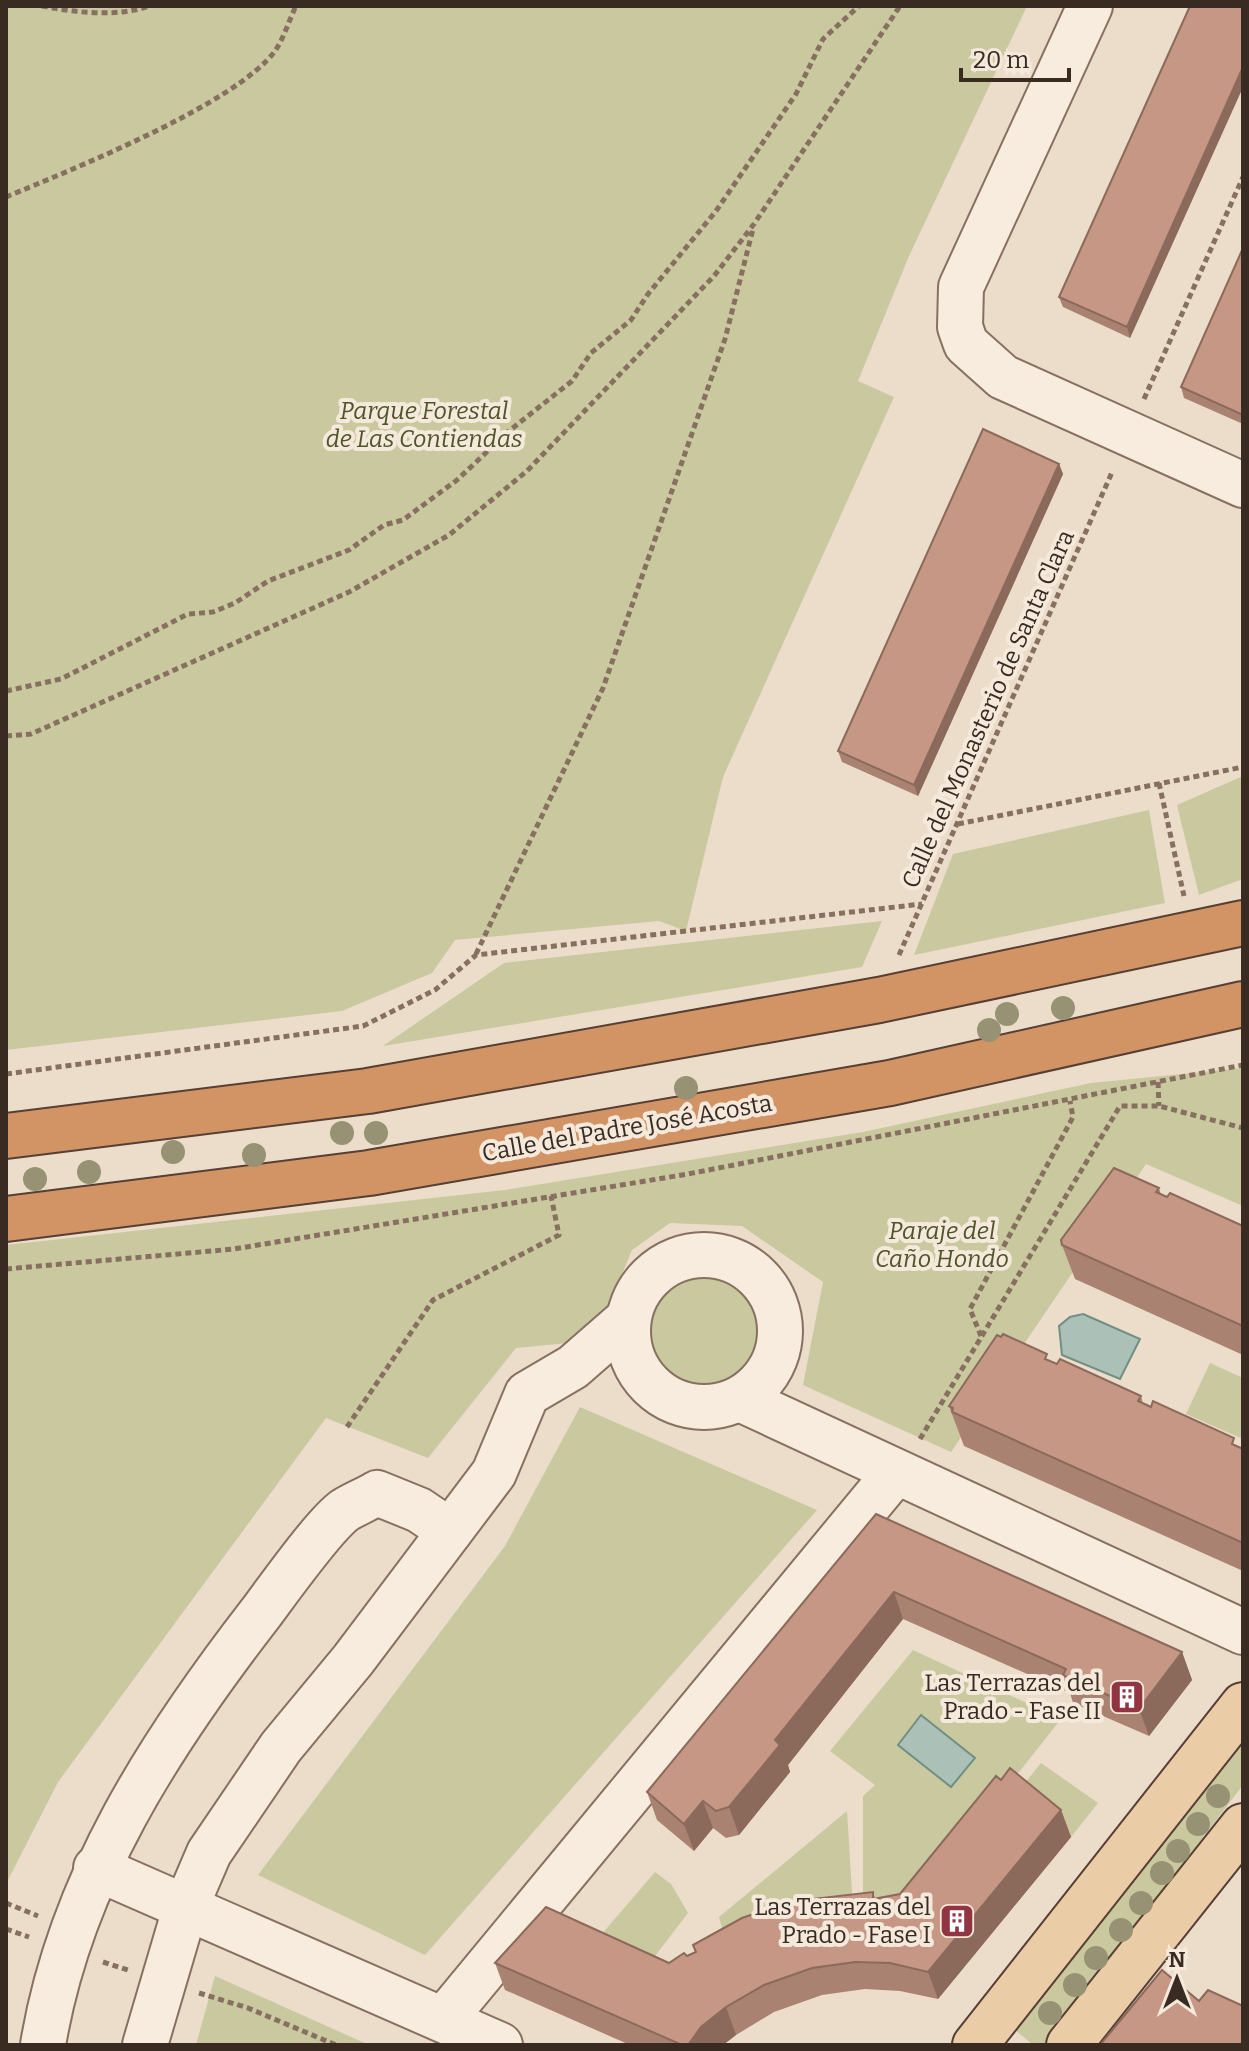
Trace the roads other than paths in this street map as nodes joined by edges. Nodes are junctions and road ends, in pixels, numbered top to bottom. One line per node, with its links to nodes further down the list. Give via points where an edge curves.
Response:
1 (1090, 6): 2 (street, via 961,287 960,327 966,344 1003,377)
2 (1243, 485)
3 (1243, 923): 5 (highway, via 879,1000 368,1091)
4 (1243, 1004): 6 (highway, Calle del Padre José Acosta, via 890,1083 369,1173)
5 (6, 1136)
6 (6, 1219)
7 (628, 1319): 8 (street); 9 (street, via 627,1337); 10 (street, via 636,1294 652,1274 674,1260 712,1256 748,1269 767,1287 778,1310 780,1336 775,1361)
8 (573, 1367): 9 (street); 12 (street, via 527,1394 494,1473)
9 (638, 1371): 10 (street, via 663,1395 695,1407)
10 (740, 1399): 11 (street)
11 (896, 1472): 13 (street); 18 (street)
12 (450, 1531): 16 (street, via 419,1510 377,1493 343,1512 172,1733); 17 (street, via 281,1747 209,1853)
13 (1243, 1632)
14 (1243, 1705): 22 (main road)
15 (1243, 1826): 23 (main road)
16 (96, 1868): 17 (street); 19 (street, via 67,1949)
17 (185, 1909): 18 (street); 20 (street)
18 (444, 2019): 21 (street)
19 (43, 2045)
20 (145, 2045)
21 (500, 2045)
22 (975, 2045)
23 (1069, 2045)

